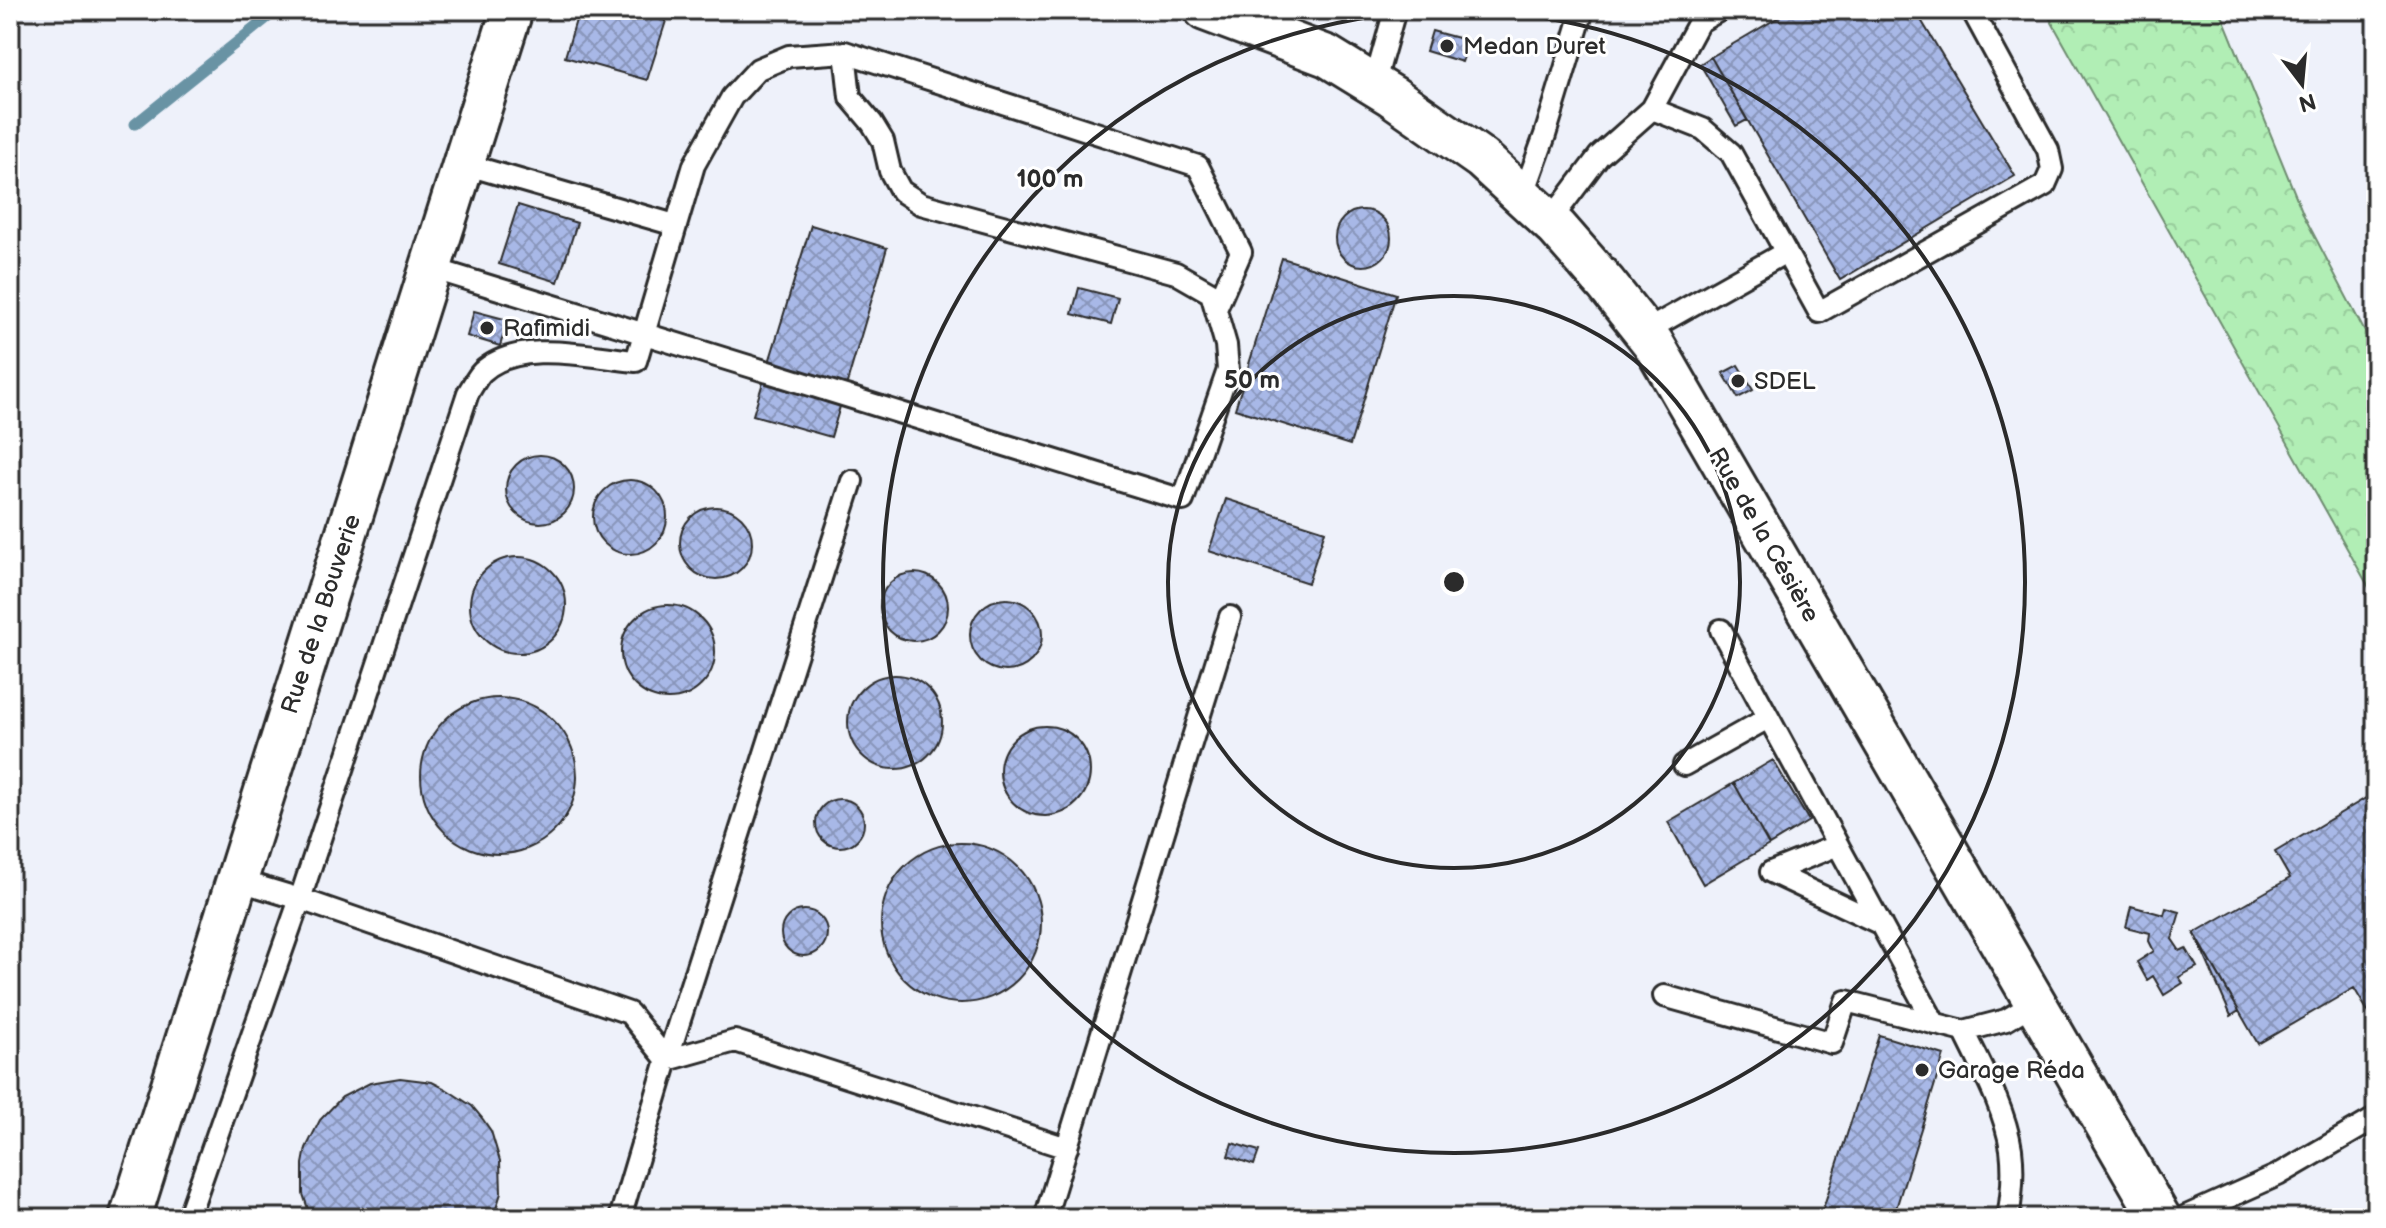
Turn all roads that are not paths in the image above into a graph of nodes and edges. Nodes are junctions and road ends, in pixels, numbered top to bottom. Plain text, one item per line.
1 (512, 10) edge
2 (1205, 10) edge
3 (1395, 10) edge
4 (1583, 10) edge
5 (1720, 10) edge
6 (1972, 10) edge
7 (845, 52) junction
8 (1374, 85) junction
9 (1652, 109) junction
10 (464, 164) junction
11 (1536, 208) junction
12 (675, 225) junction
13 (1786, 252) junction
14 (431, 268) junction
15 (1216, 309) junction
16 (1644, 332) junction
17 (645, 333) junction
18 (852, 481) dead end
19 (1230, 617) dead end
20 (1721, 630) dead end
21 (1768, 718) junction
22 (1684, 765) dead end
23 (1838, 845) junction
24 (237, 880) junction
25 (300, 899) junction
26 (1881, 924) junction
27 (1664, 996) dead end
28 (2036, 1002) junction
29 (1935, 1024) junction
30 (1964, 1031) junction
31 (667, 1060) junction
32 (2376, 1118) edge
33 (1067, 1148) junction
34 (130, 1218) edge
35 (188, 1218) edge
36 (620, 1218) edge
37 (1045, 1218) edge
38 (2008, 1218) edge
39 (2160, 1218) edge
40 (2182, 1218) edge

1 - 10 street, Rue de la Bouverie
2 - 8 street, Rue de la Césière
3 - 8 lane
4 - 11 lane
5 - 9 lane
6 - 13 lane
7 - 12 lane
7 - 15 lane
7 - 15 lane
8 - 11 street, Rue de la Césière
9 - 11 lane
9 - 13 lane
10 - 12 lane
10 - 14 street, Rue de la Bouverie
11 - 16 street, Rue de la Césière
12 - 17 lane
13 - 16 lane
14 - 17 lane
14 - 24 street, Rue de la Bouverie
15 - 17 lane
16 - 28 street, Rue de la Césière
17 - 25 lane
18 - 31 lane
19 - 33 lane
20 - 21 lane
21 - 22 lane
21 - 23 lane
23 - 26 lane
23 - 26 lane
24 - 25 lane
24 - 34 street, Rue de la Bouverie
25 - 31 lane
25 - 35 lane
26 - 29 lane
27 - 29 lane
28 - 30 lane
28 - 39 street, Rue de la Césière
29 - 30 lane
30 - 38 lane
31 - 33 lane
31 - 36 lane
32 - 40 lane
33 - 37 lane

